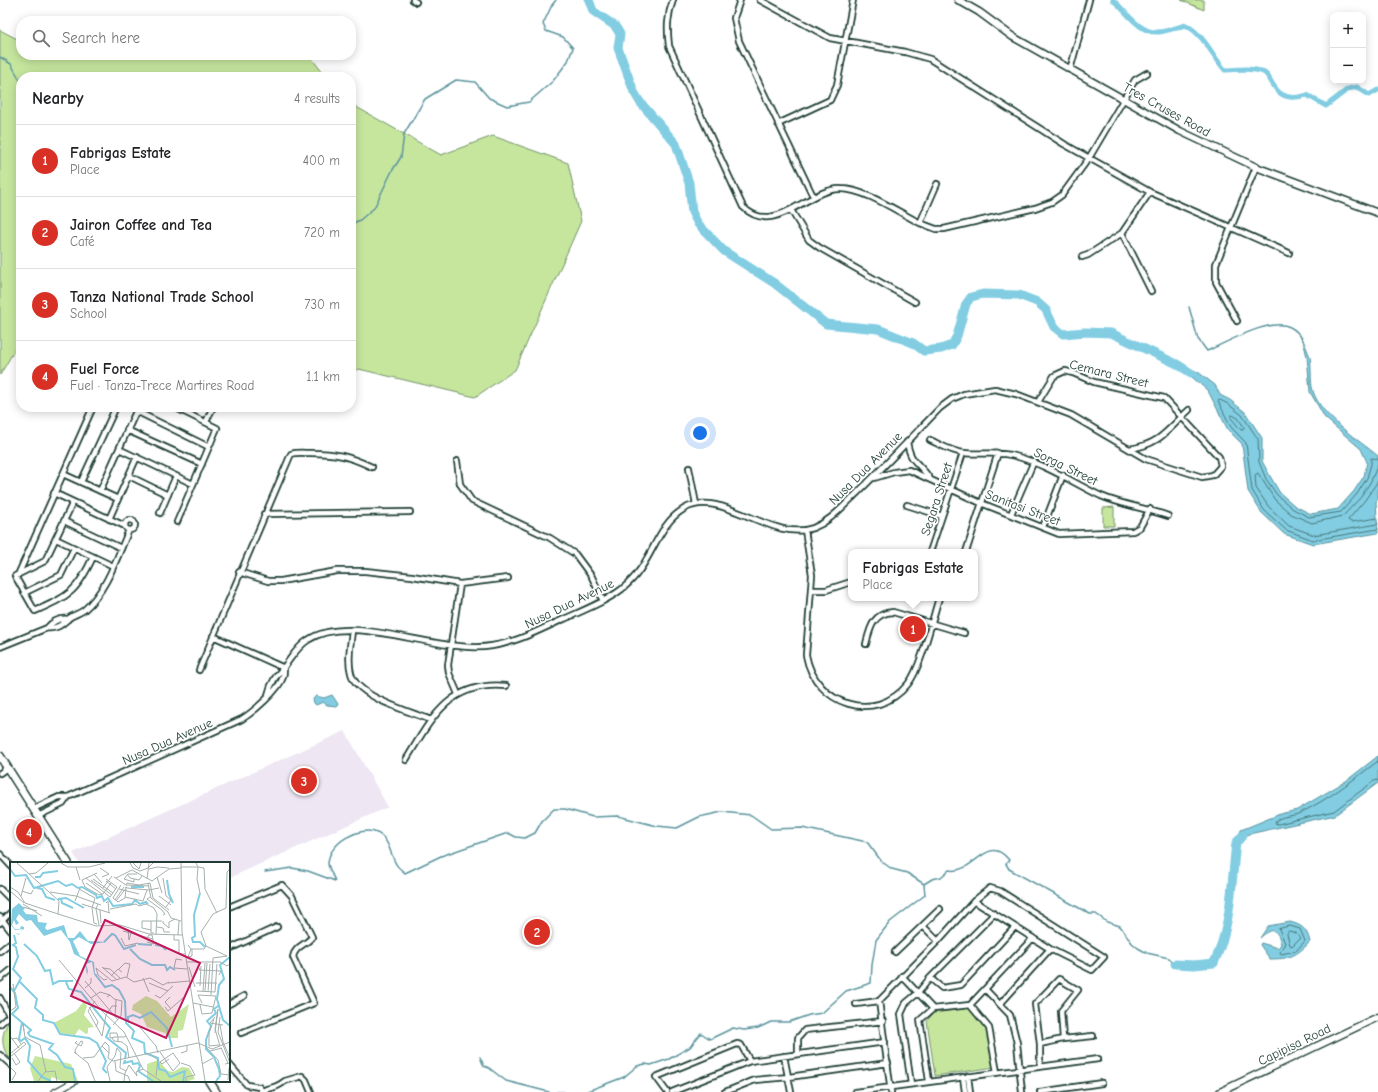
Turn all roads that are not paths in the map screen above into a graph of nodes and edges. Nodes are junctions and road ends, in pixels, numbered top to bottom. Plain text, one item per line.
1 (673, 0) edge
2 (740, 0) edge
3 (760, 0) edge
4 (853, 0) edge
5 (958, 0) edge
6 (1089, 0) edge
7 (845, 41) junction
8 (1070, 70) junction
9 (1147, 73) dead end
10 (1123, 98) junction
11 (778, 124) junction
12 (1089, 158) junction
13 (1256, 167) junction
14 (936, 184) dead end
15 (1150, 192) junction
16 (813, 196) junction
17 (792, 210) junction
18 (1378, 213) edge
19 (920, 223) junction
20 (1230, 228) junction
21 (1122, 233) junction
22 (1289, 253) dead end
23 (1082, 257) dead end
24 (1151, 291) dead end
25 (915, 302) dead end
26 (1237, 321) dead end
27 (1038, 402) junction
28 (1189, 410) dead end
29 (91, 412) edge
30 (114, 412) edge
31 (136, 412) edge
32 (143, 412) edge
33 (185, 412) edge
34 (211, 412) edge
35 (1182, 416) junction
36 (206, 422) junction
37 (127, 430) junction
38 (930, 440) dead end
39 (907, 442) junction
40 (209, 446) junction
41 (119, 449) junction
42 (1129, 450) junction
43 (963, 453) junction
44 (998, 453) junction
45 (137, 457) junction
46 (457, 461) dead end
47 (1034, 461) junction
48 (914, 462) junction
49 (202, 464) junction
50 (372, 467) dead end
51 (689, 468) dead end
52 (909, 470) junction
53 (63, 474) junction
54 (1063, 475) junction
55 (129, 476) junction
56 (176, 476) junction
57 (873, 478) junction
58 (930, 479) junction
59 (81, 482) junction
60 (193, 484) junction
61 (950, 489) junction
62 (100, 491) junction
63 (54, 493) junction
64 (168, 494) junction
65 (118, 499) junction
66 (73, 502) junction
67 (981, 503) junction
68 (696, 504) junction
69 (907, 505) dead end
70 (1150, 509) junction
71 (160, 512) dead end
72 (410, 512) dead end
73 (264, 514) junction
74 (1011, 514) junction
75 (942, 516) junction
76 (1168, 516) dead end
77 (109, 519) junction
78 (64, 521) junction
79 (177, 522) dead end
80 (125, 526) junction
81 (1043, 527) junction
82 (129, 530) junction
83 (805, 530) junction
84 (56, 539) junction
85 (74, 548) junction
86 (121, 548) junction
87 (931, 549) edge
88 (967, 549) edge
89 (93, 557) junction
90 (113, 566) junction
91 (239, 572) junction
92 (18, 575) junction
93 (508, 578) dead end
94 (848, 583) edge
95 (460, 584) junction
96 (811, 590) junction
97 (24, 593) junction
98 (603, 601) junction
99 (938, 601) edge
100 (932, 623) junction
101 (352, 630) junction
102 (964, 633) dead end
103 (212, 636) junction
104 (866, 644) dead end
105 (450, 645) junction
106 (0, 647) edge
107 (284, 668) junction
108 (199, 670) dead end
109 (506, 686) dead end
110 (458, 694) junction
111 (431, 720) junction
112 (0, 756) edge
113 (406, 760) dead end
114 (7, 768) junction
115 (0, 773) edge
116 (68, 798) junction
117 (33, 809) junction
118 (38, 816) junction
119 (0, 854) edge
120 (67, 862) edge
121 (10, 865) edge
122 (0, 889) edge
123 (10, 899) edge
124 (974, 901) junction
125 (230, 908) edge
126 (940, 909) dead end
127 (10, 913) edge
128 (994, 914) junction
129 (1, 920) edge
130 (277, 926) dead end
131 (923, 926) junction
132 (1015, 927) junction
133 (10, 930) edge
134 (1033, 938) junction
135 (938, 941) junction
136 (10, 943) edge
137 (230, 949) edge
138 (1050, 949) junction
139 (0, 951) edge
140 (895, 952) dead end
141 (10, 971) edge
142 (902, 976) junction
143 (930, 978) junction
144 (0, 979) edge
145 (985, 989) junction
146 (918, 993) junction
147 (244, 996) dead end
148 (0, 998) edge
149 (879, 1000) junction
150 (230, 1003) edge
151 (1001, 1003) junction
152 (856, 1004) dead end
153 (970, 1006) junction
154 (933, 1009) junction
155 (10, 1014) edge
156 (1378, 1017) edge
157 (883, 1021) junction
158 (0, 1024) edge
159 (241, 1033) dead end
160 (1093, 1036) dead end
161 (1064, 1039) junction
162 (885, 1042) junction
163 (1040, 1044) junction
164 (798, 1054) junction
165 (0, 1055) edge
166 (784, 1056) junction
167 (1098, 1059) dead end
168 (750, 1061) junction
169 (888, 1063) junction
170 (10, 1064) edge
171 (230, 1065) edge
172 (1040, 1066) junction
173 (1019, 1070) junction
174 (997, 1072) junction
175 (966, 1076) junction
176 (789, 1077) junction
177 (929, 1081) junction
178 (73, 1082) edge
179 (210, 1082) edge
180 (1102, 1083) dead end
181 (911, 1084) junction
182 (891, 1089) edge
183 (55, 1092) edge
184 (216, 1092) edge
185 (262, 1092) edge
186 (311, 1092) edge
187 (667, 1092) edge
188 (672, 1092) edge
189 (725, 1092) edge
190 (791, 1092) edge
191 (855, 1092) edge
192 (965, 1092) edge
193 (970, 1092) edge
194 (1022, 1092) edge
195 (1040, 1092) edge
196 (1220, 1092) edge

1 - 17 street
2 - 11 street
3 - 7 street
4 - 7 street
5 - 8 main road, Tres Cruses Road
6 - 8 street
7 - 11 street
7 - 12 street
8 - 10 main road, Tres Cruses Road
9 - 10 street
10 - 12 street
10 - 13 main road, Tres Cruses Road
11 - 16 street
12 - 15 street
12 - 19 street
13 - 18 main road, Tres Cruses Road
13 - 20 street
14 - 19 street
15 - 20 street
15 - 21 street
16 - 17 street
16 - 19 street
17 - 25 street
20 - 22 street
20 - 26 street
21 - 23 street
21 - 24 street
27 - 35 street, Cemara Street
27 - 39 street, Nusa Dua Avenue
27 - 42 street, Nusa Dua Avenue
28 - 35 street
29 - 53 street
30 - 59 street
31 - 37 street
32 - 40 street
33 - 36 street
34 - 36 street
35 - 42 street
35 - 42 street, Cemara Street
36 - 40 street
37 - 41 street
37 - 49 street
38 - 43 street, Sorga Street
39 - 48 street, Sanitasi Street
39 - 57 street, Nusa Dua Avenue
40 - 49 street
41 - 45 street
41 - 62 street
43 - 44 street, Sorga Street
43 - 61 street, Segara Street
44 - 47 street, Sorga Street
44 - 67 street
45 - 55 street
45 - 56 street
46 - 98 street
47 - 54 street, Sorga Street
47 - 74 street
48 - 52 street
48 - 58 street, Sanitasi Street
49 - 60 street
50 - 73 street
51 - 68 street
52 - 57 street
52 - 58 street, Sanitasi Street
53 - 59 street
53 - 63 street
54 - 70 street, Sorga Street
54 - 81 street
55 - 64 street
55 - 65 street
56 - 60 street
56 - 64 street
57 - 83 street, Nusa Dua Avenue
58 - 61 street, Sanitasi Street
59 - 62 street
60 - 79 street
61 - 67 street, Sanitasi Street
61 - 75 street, Segara Street
62 - 65 street
63 - 66 street
63 - 92 street
64 - 71 street
65 - 77 street
66 - 77 street
66 - 78 street
67 - 74 street, Sanitasi Street
67 - 88 street
68 - 83 street, Nusa Dua Avenue
68 - 98 street, Nusa Dua Avenue
69 - 75 street
70 - 76 street, Sorga Street
70 - 81 street, Sanitasi Street
72 - 73 street
73 - 91 street
74 - 81 street, Sanitasi Street
75 - 87 street, Segara Street
77 - 80 street
78 - 84 street
78 - 86 street
80 - 82 street
80 - 82 street
82 - 86 street
83 - 96 street
84 - 85 street
84 - 92 street
85 - 89 street
85 - 97 street
86 - 90 street
89 - 90 street
89 - 97 street
90 - 106 street
91 - 95 street
91 - 103 street
92 - 97 street
93 - 95 street
94 - 96 street
95 - 105 street
96 - 100 street
98 - 105 street, Nusa Dua Avenue
99 - 100 street
100 - 102 street
100 - 104 street
101 - 105 street, Nusa Dua Avenue
101 - 107 street, Nusa Dua Avenue
101 - 111 street
103 - 107 street
103 - 108 street
105 - 110 street
107 - 116 street, Nusa Dua Avenue
109 - 110 street
110 - 111 street
111 - 113 street
112 - 114 main road
114 - 115 street
114 - 117 main road
116 - 117 street, Nusa Dua Avenue
116 - 118 street, Nusa Dua Avenue
117 - 118 main road
118 - 120 main road
119 - 121 street
122 - 123 street
124 - 128 street
124 - 135 street
124 - 138 street
125 - 159 street
126 - 131 street
127 - 129 street
128 - 132 street
128 - 143 street
129 - 133 street
130 - 137 street
131 - 135 street
131 - 140 street
132 - 134 street
132 - 143 street
134 - 138 street
134 - 145 street
135 - 142 street
136 - 139 street
138 - 151 street
141 - 144 street
142 - 146 street
142 - 149 street
143 - 146 street
145 - 151 street
145 - 153 street
146 - 154 street
146 - 181 street
147 - 150 street
148 - 155 street
149 - 152 street
149 - 157 street
151 - 173 street
153 - 154 street
153 - 174 street
154 - 177 street
155 - 158 street
156 - 196 main road, Capipisa Road
157 - 162 street
157 - 164 street
160 - 161 street
161 - 163 street
161 - 163 street
162 - 164 street
162 - 169 street
163 - 172 street
164 - 166 street
165 - 170 street
166 - 168 street
166 - 176 street
167 - 172 street
168 - 187 street
168 - 188 street
169 - 176 street
169 - 182 street
171 - 185 street
172 - 173 street
173 - 174 street
173 - 194 street
174 - 175 street
175 - 177 street
175 - 192 street
175 - 193 street
176 - 189 street
176 - 190 street
177 - 181 street
178 - 183 street
179 - 184 main road
180 - 195 street
181 - 182 street
182 - 191 street
185 - 186 street

